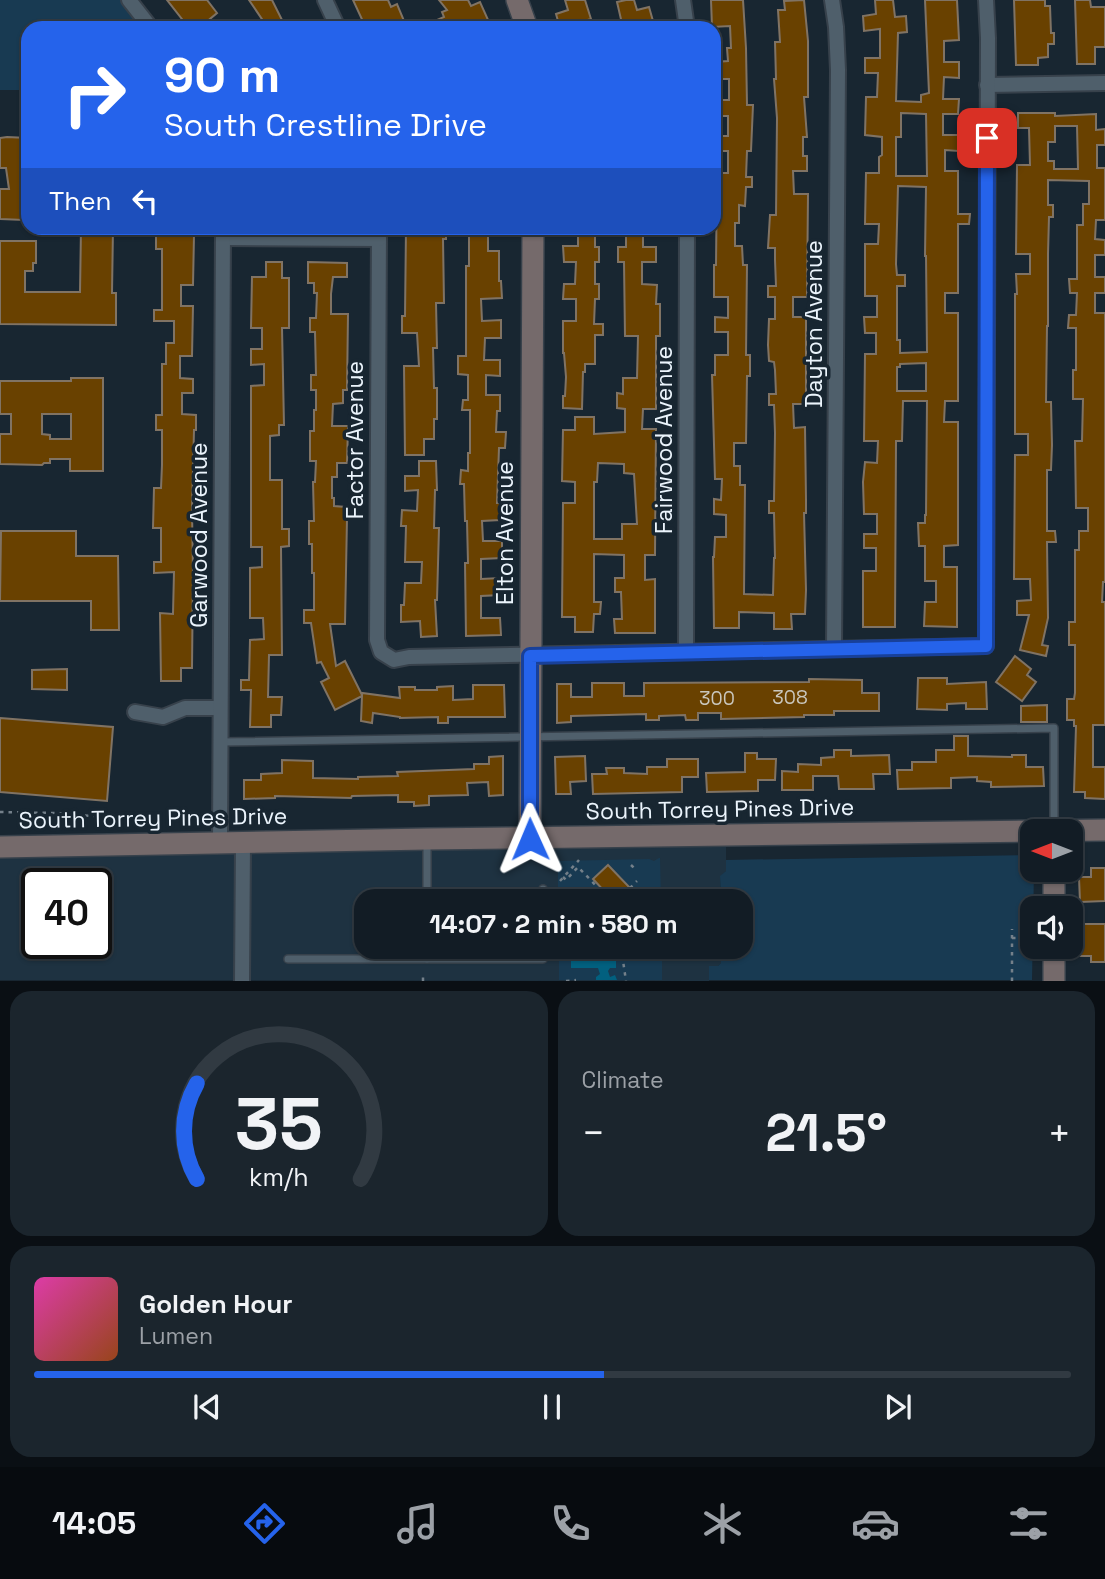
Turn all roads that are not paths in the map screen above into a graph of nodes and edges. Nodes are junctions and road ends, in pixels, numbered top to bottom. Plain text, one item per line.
1 (129, 0) edge
2 (326, 0) edge
3 (517, 0) edge
4 (682, 0) edge
5 (832, 0) edge
6 (986, 0) edge
7 (146, 21) edge
8 (335, 21) edge
9 (524, 21) edge
10 (686, 21) edge
11 (1105, 83) edge
12 (987, 85) junction
13 (223, 235) edge
14 (379, 235) edge
15 (533, 235) edge
16 (687, 235) edge
17 (834, 649) junction
18 (686, 652) junction
19 (530, 656) junction
20 (220, 708) junction
21 (135, 712) dead end
22 (530, 737) junction
23 (220, 742) junction
24 (1054, 819) edge
25 (1083, 830) edge
26 (1105, 830) edge
27 (1020, 832) edge
28 (428, 839) junction
29 (530, 839) junction
30 (220, 843) junction
31 (243, 843) junction
32 (0, 847) edge
33 (427, 889) edge
34 (288, 959) dead end
35 (354, 959) edge
36 (1054, 959) edge
37 (243, 981) edge
38 (1054, 981) edge

1 - 7 street
2 - 8 street
3 - 9 main road
4 - 10 street
5 - 17 street, Dayton Avenue
6 - 12 street
11 - 12 street
12 - 17 street
13 - 20 street, Garwood Avenue
14 - 19 street, Factor Avenue
15 - 19 main road, Elton Avenue
16 - 18 street, Fairwood Avenue
17 - 18 street
18 - 19 street
19 - 22 main road, Elton Avenue
20 - 21 street
20 - 23 street, Garwood Avenue
22 - 23 lane
22 - 24 lane
22 - 29 main road, Elton Avenue
23 - 30 street, Garwood Avenue
25 - 26 main road, South Torrey Pines Drive
27 - 29 main road, South Torrey Pines Drive
28 - 29 main road, South Torrey Pines Drive
28 - 31 main road, South Torrey Pines Drive
28 - 33 lane
30 - 31 main road, South Torrey Pines Drive
30 - 32 main road, South Torrey Pines Drive
31 - 37 street
34 - 35 lane
36 - 38 main road

